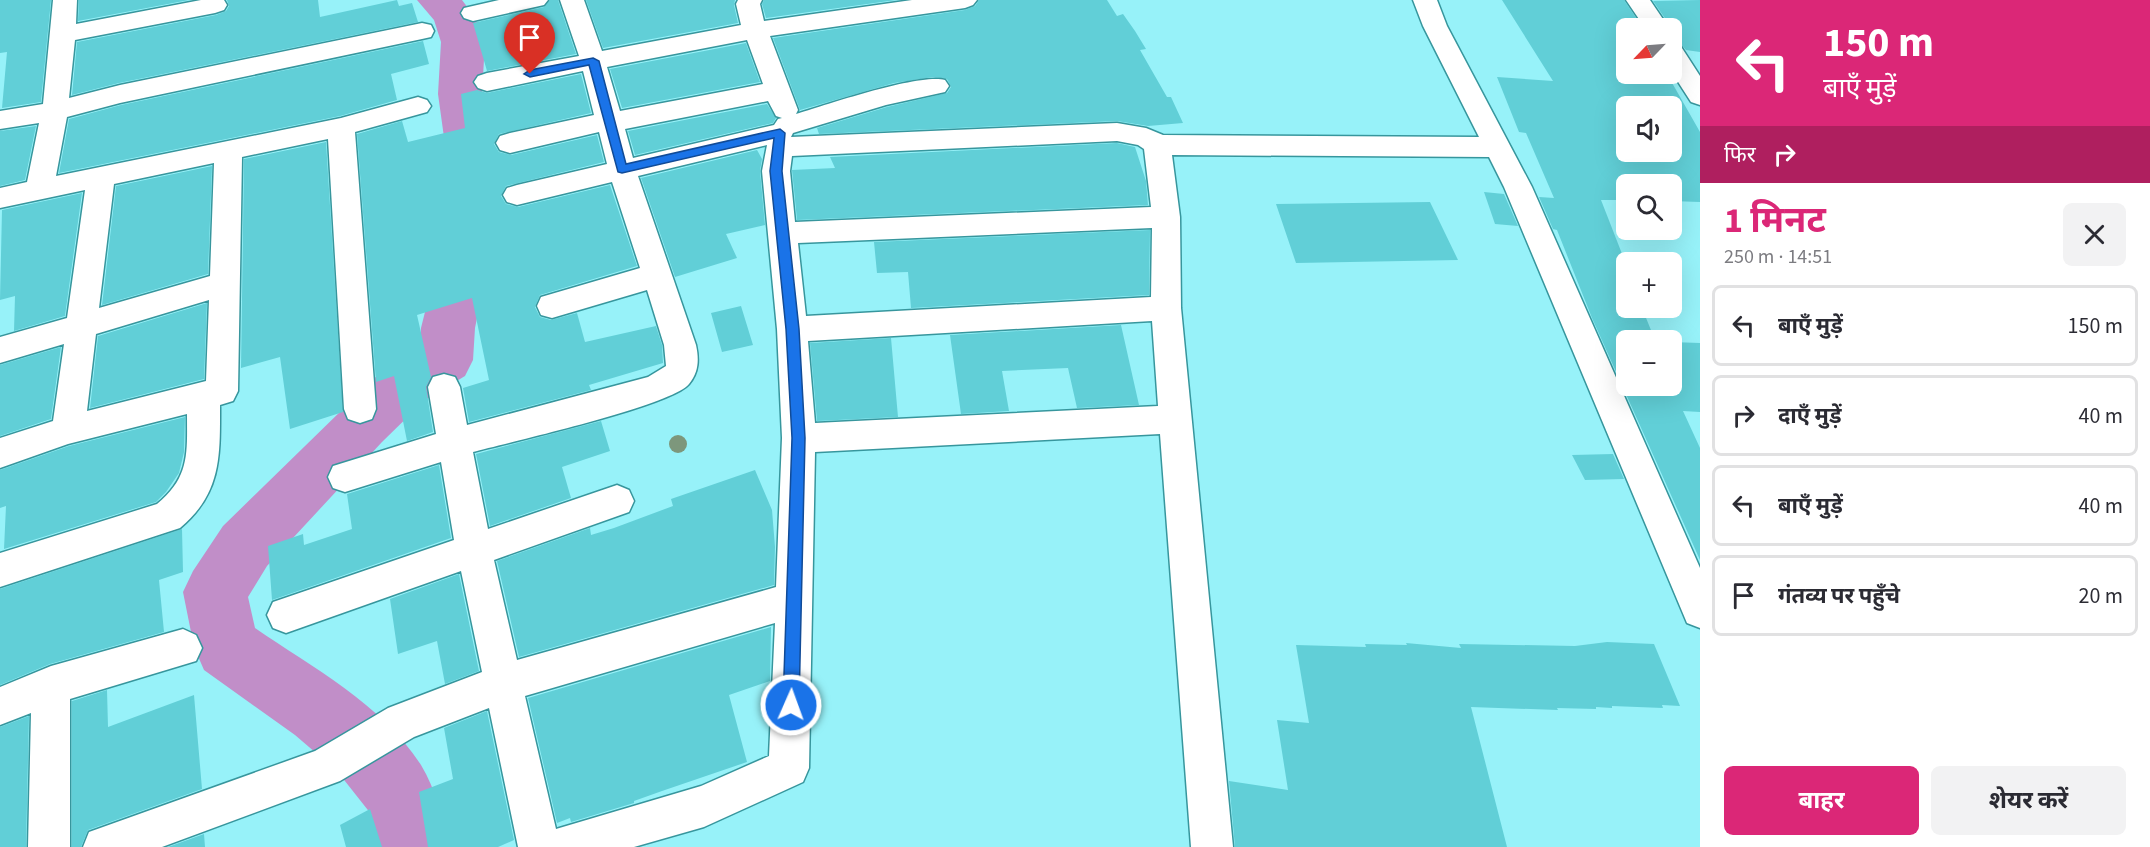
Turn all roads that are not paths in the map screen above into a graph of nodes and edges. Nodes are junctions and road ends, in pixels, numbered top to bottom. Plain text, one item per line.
1 (65, 0) edge
2 (536, 0) edge
3 (572, 0) edge
4 (750, 0) edge
5 (965, 0) edge
6 (1425, 0) edge
7 (1638, 0) edge
8 (215, 5) dead end
9 (473, 13) dead end
10 (1650, 18) edge
11 (755, 30) junction
12 (422, 31) dead end
13 (63, 34) junction
14 (593, 61) junction
15 (1682, 68) edge
16 (487, 82) dead end
17 (936, 86) dead end
18 (778, 90) junction
19 (1700, 96) edge
20 (418, 106) dead end
21 (56, 111) junction
22 (0, 120) edge
23 (608, 121) junction
24 (341, 126) junction
25 (782, 135) junction
26 (510, 144) dead end
27 (1157, 145) junction
28 (1498, 147) junction
29 (228, 150) junction
30 (622, 169) junction
31 (101, 177) junction
32 (39, 190) junction
33 (517, 195) dead end
34 (0, 198) edge
35 (1166, 217) junction
36 (783, 233) junction
37 (657, 275) junction
38 (224, 284) junction
39 (552, 306) dead end
40 (1166, 308) junction
41 (80, 326) junction
42 (792, 329) junction
43 (0, 350) edge
44 (444, 387) dead end
45 (204, 396) junction
46 (360, 410) dead end
47 (1175, 419) junction
48 (68, 430) junction
49 (798, 438) junction
50 (454, 443) junction
51 (0, 453) edge
52 (345, 477) dead end
53 (617, 501) dead end
54 (474, 550) junction
55 (0, 570) edge
56 (794, 600) junction
57 (1700, 610) edge
58 (286, 615) dead end
59 (183, 648) dead end
60 (504, 682) junction
61 (51, 685) junction
62 (0, 706) edge
63 (49, 847) edge
64 (104, 847) edge
65 (539, 847) edge
66 (562, 847) edge
67 (1212, 847) edge

1 - 13 street
2 - 9 street
3 - 14 street
4 - 11 street
5 - 11 street
6 - 28 street
7 - 10 street
8 - 13 street
11 - 14 street
11 - 18 street
12 - 21 street
13 - 21 street
14 - 16 street
14 - 23 street
15 - 19 street
17 - 25 street
18 - 23 street
18 - 25 street
20 - 24 street
21 - 22 street
21 - 32 street
23 - 26 street
23 - 30 street
24 - 29 street
24 - 46 street
25 - 27 street
25 - 30 street
25 - 36 street
27 - 28 street
27 - 35 street
28 - 57 street
29 - 31 street
29 - 38 street
30 - 33 street
30 - 37 street
31 - 32 street
31 - 41 street
32 - 34 street
35 - 36 street
35 - 40 street
36 - 42 street
37 - 39 street
37 - 50 street
38 - 41 street
38 - 45 street
40 - 42 street
40 - 47 street
41 - 43 street
41 - 48 street
42 - 49 street
44 - 50 street
45 - 48 street
45 - 55 street
47 - 49 street
47 - 67 street
48 - 51 street
49 - 56 street
50 - 52 street
50 - 54 street
53 - 54 street
54 - 58 street
54 - 60 street
56 - 60 street
56 - 66 street
59 - 61 street
60 - 64 street
60 - 65 street
61 - 62 street
61 - 63 street

